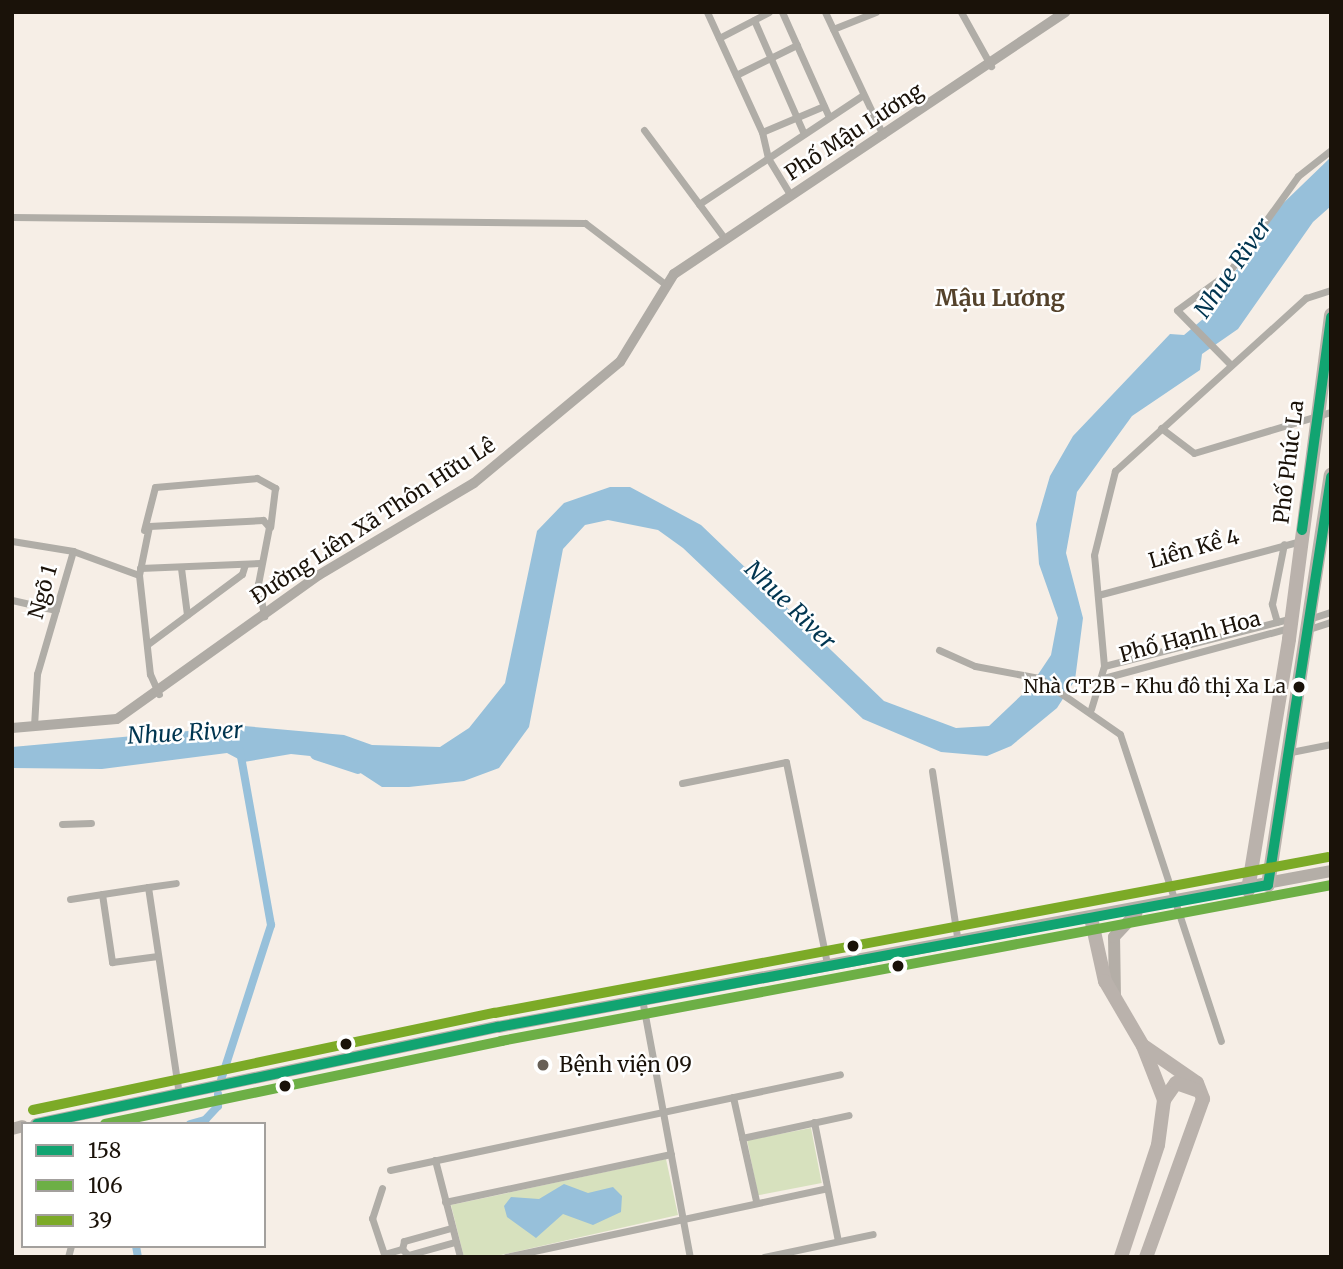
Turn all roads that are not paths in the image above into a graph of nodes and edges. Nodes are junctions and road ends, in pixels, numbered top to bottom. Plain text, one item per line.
1 (707, 12) edge
2 (769, 12) edge
3 (782, 12) edge
4 (825, 12) edge
5 (876, 12) edge
6 (961, 12) edge
7 (1066, 12) edge
8 (754, 20) junction
9 (833, 29) junction
10 (719, 37) junction
11 (797, 46) junction
12 (770, 57) junction
13 (991, 67) junction
14 (736, 75) junction
15 (863, 95) junction
16 (824, 106) junction
17 (828, 115) junction
18 (796, 116) junction
19 (644, 130) dead end
20 (762, 132) junction
21 (804, 134) junction
22 (883, 135) junction
23 (1331, 150) edge
24 (768, 158) junction
25 (791, 196) junction
26 (699, 204) junction
27 (12, 217) edge
28 (725, 239) junction
29 (665, 284) junction
30 (1331, 290) edge
31 (1331, 315) edge
32 (1230, 363) junction
33 (1331, 412) edge
34 (1315, 417) junction
35 (1161, 428) junction
36 (1331, 475) edge
37 (269, 527) junction
38 (143, 531) junction
39 (12, 541) edge
40 (1301, 541) junction
41 (1284, 544) junction
42 (73, 551) junction
43 (260, 563) junction
44 (245, 564) junction
45 (181, 568) junction
46 (140, 571) junction
47 (1098, 595) junction
48 (12, 600) edge
49 (56, 610) junction
50 (1331, 612) edge
51 (187, 615) junction
52 (264, 616) junction
53 (1331, 622) edge
54 (1297, 624) junction
55 (148, 644) junction
56 (939, 650) dead end
57 (1104, 666) junction
58 (1100, 679) junction
59 (159, 694) junction
60 (1091, 709) junction
61 (34, 726) junction
62 (12, 728) edge
63 (1331, 744) edge
64 (1291, 752) junction
65 (932, 771) dead end
66 (682, 782) dead end
67 (91, 823) dead end
68 (62, 824) dead end
69 (1331, 872) edge
70 (176, 883) dead end
71 (1268, 885) junction
72 (148, 887) junction
73 (1248, 890) junction
74 (102, 894) junction
75 (70, 899) dead end
76 (1180, 903) junction
77 (1143, 909) junction
78 (1091, 918) junction
79 (958, 942) junction
80 (158, 956) junction
81 (827, 964) junction
82 (1115, 998) junction
83 (642, 999) junction
84 (1221, 1041) dead end
85 (1143, 1046) junction
86 (840, 1074) dead end
87 (179, 1094) junction
88 (1202, 1095) junction
89 (733, 1097) junction
90 (1164, 1100) junction
91 (663, 1111) junction
92 (849, 1115) dead end
93 (95, 1118) edge
94 (56, 1122) edge
95 (814, 1122) junction
96 (742, 1138) junction
97 (671, 1154) junction
98 (435, 1160) junction
99 (390, 1170) dead end
100 (382, 1188) dead end
101 (827, 1188) junction
102 (756, 1201) junction
103 (445, 1202) junction
104 (683, 1217) junction
105 (451, 1228) junction
106 (873, 1234) dead end
107 (838, 1241) junction
108 (455, 1242) junction
109 (402, 1248) junction
110 (384, 1255) edge
111 (460, 1257) edge
112 (506, 1257) edge
113 (690, 1257) edge
114 (764, 1257) edge
115 (1121, 1257) edge
116 (1146, 1257) edge

1 - 10 street
2 - 8 street
3 - 11 street
4 - 9 street
5 - 9 street
6 - 13 street
7 - 13 street, Phố Mậu Lương
8 - 10 street
8 - 12 street
9 - 15 street
10 - 14 street
11 - 12 street
11 - 16 street
12 - 14 street
12 - 18 street
13 - 22 street, Phố Mậu Lương
14 - 20 street
15 - 17 street
15 - 22 street
16 - 17 street
16 - 18 street
17 - 21 street
18 - 20 street
18 - 21 street
19 - 26 street
20 - 24 street
21 - 24 street
22 - 25 street, Phố Mậu Lương
23 - 32 street
24 - 25 street
24 - 26 street
25 - 28 street, Phố Mậu Lương
26 - 28 street
27 - 29 street
28 - 29 street, Phố Mậu Lương
29 - 52 street, Đường Liên Xã Thôn Hữu Lê
30 - 32 street
31 - 34 highway, Phố Phúc La
32 - 35 street
33 - 34 street
34 - 35 street
34 - 40 highway, Phố Phúc La
35 - 47 street
36 - 54 highway, Phố Phúc La
37 - 38 street
37 - 38 street
37 - 43 street
38 - 46 street
39 - 42 street
40 - 41 street, Liền Kề 4
40 - 54 highway, Phố Phúc La
41 - 47 street, Liền Kề 4
41 - 54 street
42 - 46 street
42 - 49 street, Ngõ 1
43 - 44 street
43 - 52 street
44 - 45 street
44 - 51 street
45 - 46 street
45 - 51 street
46 - 55 street
47 - 57 street
48 - 49 street
49 - 61 street, Ngõ 1
50 - 54 street, Phố Hạnh Hoa
51 - 55 street
52 - 59 street, Đường Liên Xã Thôn Hữu Lê
53 - 54 street, Phố Hạnh Hoa
54 - 57 street, Phố Hạnh Hoa
54 - 58 street, Phố Hạnh Hoa
54 - 64 highway, Phố Phúc La
54 - 73 highway, Phố Phúc La
55 - 59 street
56 - 60 street
57 - 58 street
58 - 60 street
59 - 61 street, Đường Liên Xã Thôn Hữu Lê
60 - 76 street
61 - 62 street, Đường Liên Xã Thôn Hữu Lê
63 - 64 street
64 - 71 highway, Phố Phúc La
65 - 79 street
66 - 81 street
67 - 68 street
69 - 71 main road
70 - 72 street
71 - 73 main road
72 - 74 street
72 - 80 street
73 - 76 main road
74 - 75 street
74 - 80 street
76 - 77 main road
76 - 84 street
77 - 78 main road
77 - 82 main road
78 - 79 main road
78 - 82 highway
79 - 81 main road
80 - 87 street
81 - 83 main road
82 - 85 highway
83 - 87 main road
83 - 91 street
85 - 88 highway
85 - 90 highway
86 - 89 street
87 - 93 main road
88 - 90 highway
88 - 116 highway
89 - 91 street
89 - 96 street
90 - 115 highway
91 - 97 street
91 - 98 street
92 - 95 street
93 - 94 main road
95 - 96 street
95 - 101 street
96 - 102 street
97 - 103 street
97 - 104 street
98 - 99 street
98 - 103 street
100 - 110 street
101 - 102 street
101 - 107 street
102 - 104 street
103 - 105 street
104 - 112 street
104 - 113 street
105 - 108 street
105 - 109 street
106 - 107 street
107 - 114 street
108 - 109 street
108 - 111 street
109 - 110 street

